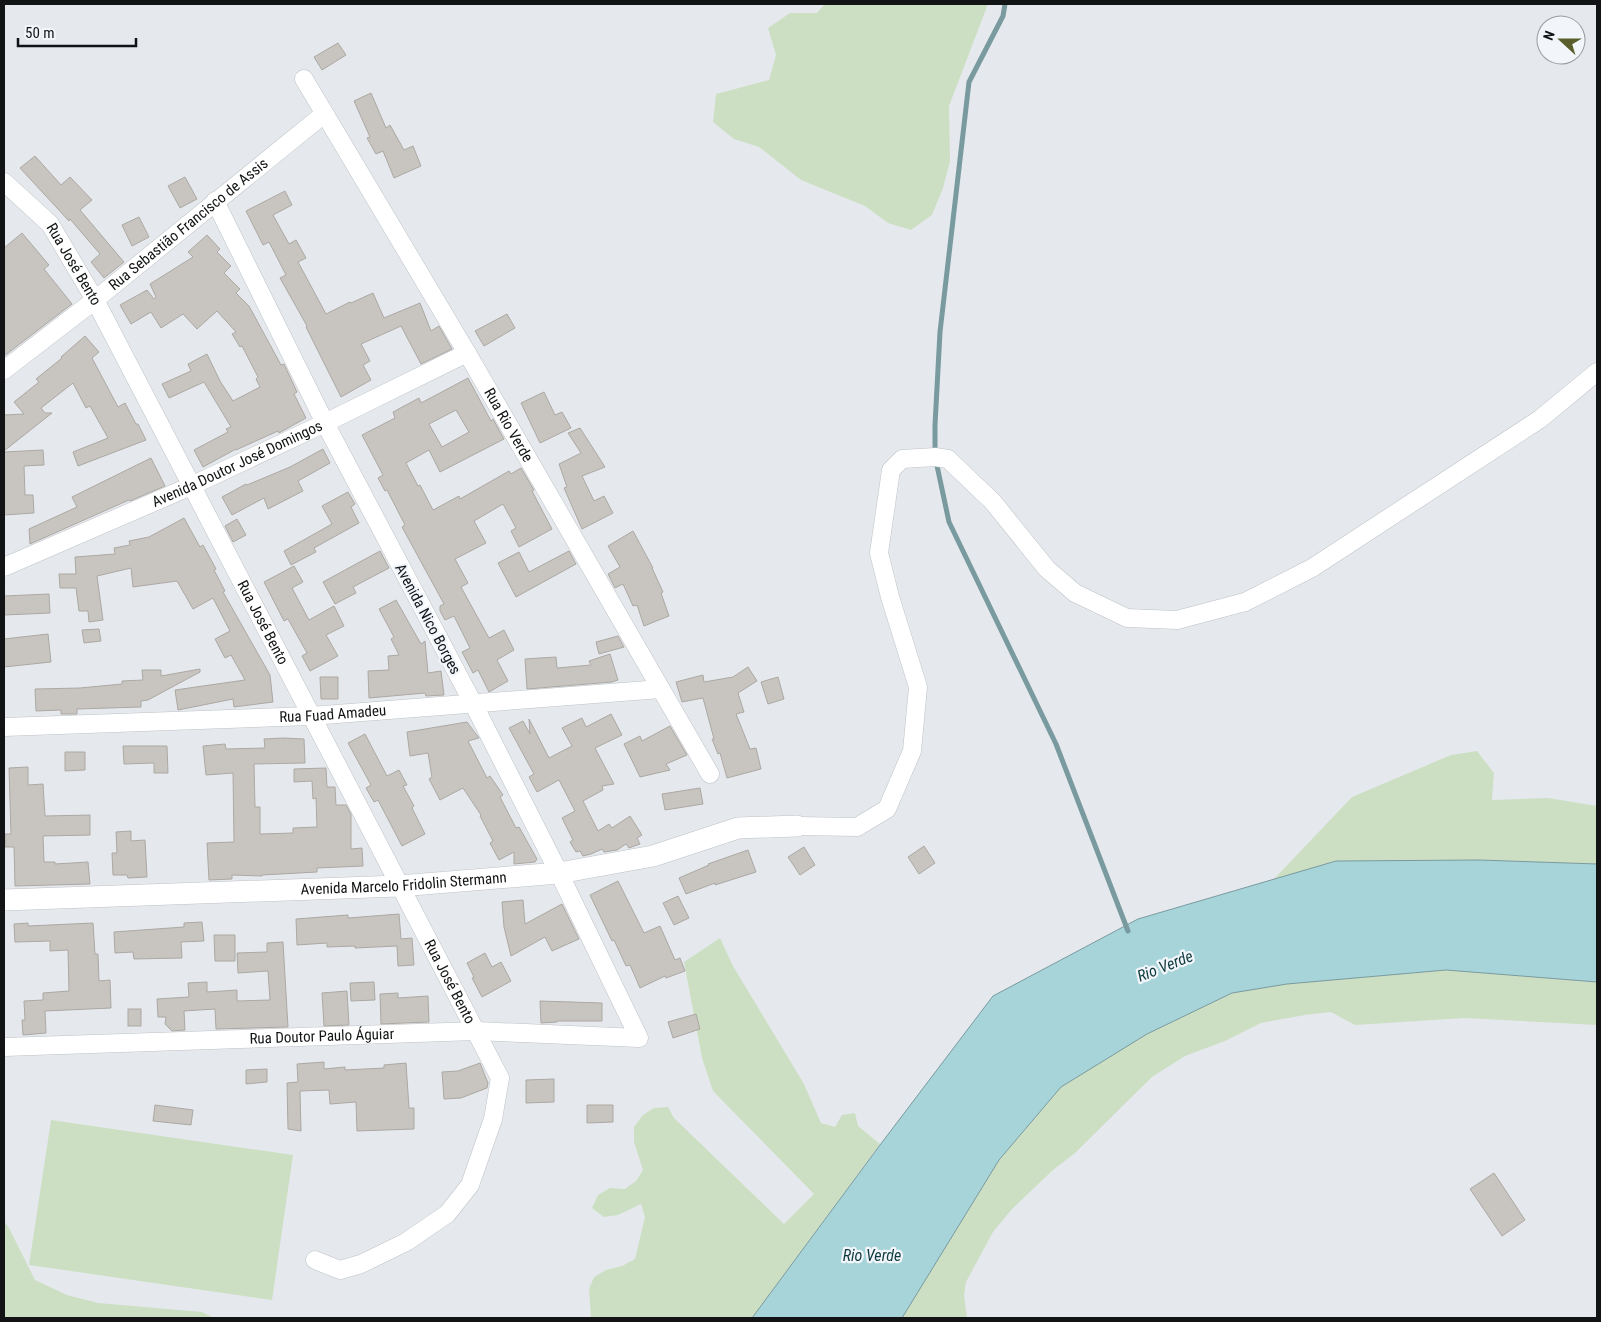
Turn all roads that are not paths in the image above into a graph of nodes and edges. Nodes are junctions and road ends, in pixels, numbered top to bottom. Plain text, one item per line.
1 (304, 79) dead end
2 (324, 114) junction
3 (4, 182) edge
4 (215, 201) junction
5 (95, 300) junction
6 (467, 353) junction
7 (4, 370) edge
8 (1597, 372) edge
9 (325, 423) junction
10 (191, 486) junction
11 (4, 567) edge
12 (661, 689) junction
13 (474, 704) junction
14 (311, 716) junction
15 (4, 727) edge
16 (710, 774) dead end
17 (798, 826) joint
18 (559, 873) junction
19 (400, 886) junction
20 (4, 900) edge
21 (476, 1031) junction
22 (639, 1038) joint
23 (4, 1048) edge
24 (315, 1260) dead end

1 - 2 street, Rua Rio Verde
2 - 4 street, Rua Sebastião Francisco de Assis
2 - 6 street, Rua Rio Verde
3 - 5 street, Rua José Bento
4 - 5 street, Rua Sebastião Francisco de Assis
4 - 9 street, Avenida Nico Borges
5 - 7 street, Rua Sebastião Francisco de Assis
5 - 10 street, Rua José Bento
6 - 9 street, Avenida Doutor José Domingos
6 - 12 street, Rua Rio Verde
8 - 17 street
9 - 10 street, Avenida Doutor José Domingos
9 - 13 street, Avenida Nico Borges
10 - 11 street, Avenida Doutor José Domingos
10 - 14 street, Rua José Bento
12 - 13 street, Rua Fuad Amadeu
12 - 16 street, Rua Rio Verde
13 - 14 street, Rua Fuad Amadeu
13 - 18 street, Avenida Nico Borges
14 - 15 street, Rua Fuad Amadeu
14 - 19 street, Rua José Bento
17 - 18 street, Avenida Marcelo Fridolin Stermann
18 - 19 street, Avenida Marcelo Fridolin Stermann
18 - 22 street, Avenida Nico Borges
19 - 20 street, Avenida Marcelo Fridolin Stermann
19 - 21 street, Rua José Bento
21 - 22 street, Rua Doutor Paulo Águiar
21 - 23 street, Rua Doutor Paulo Águiar
21 - 24 street, Rua José Bento

